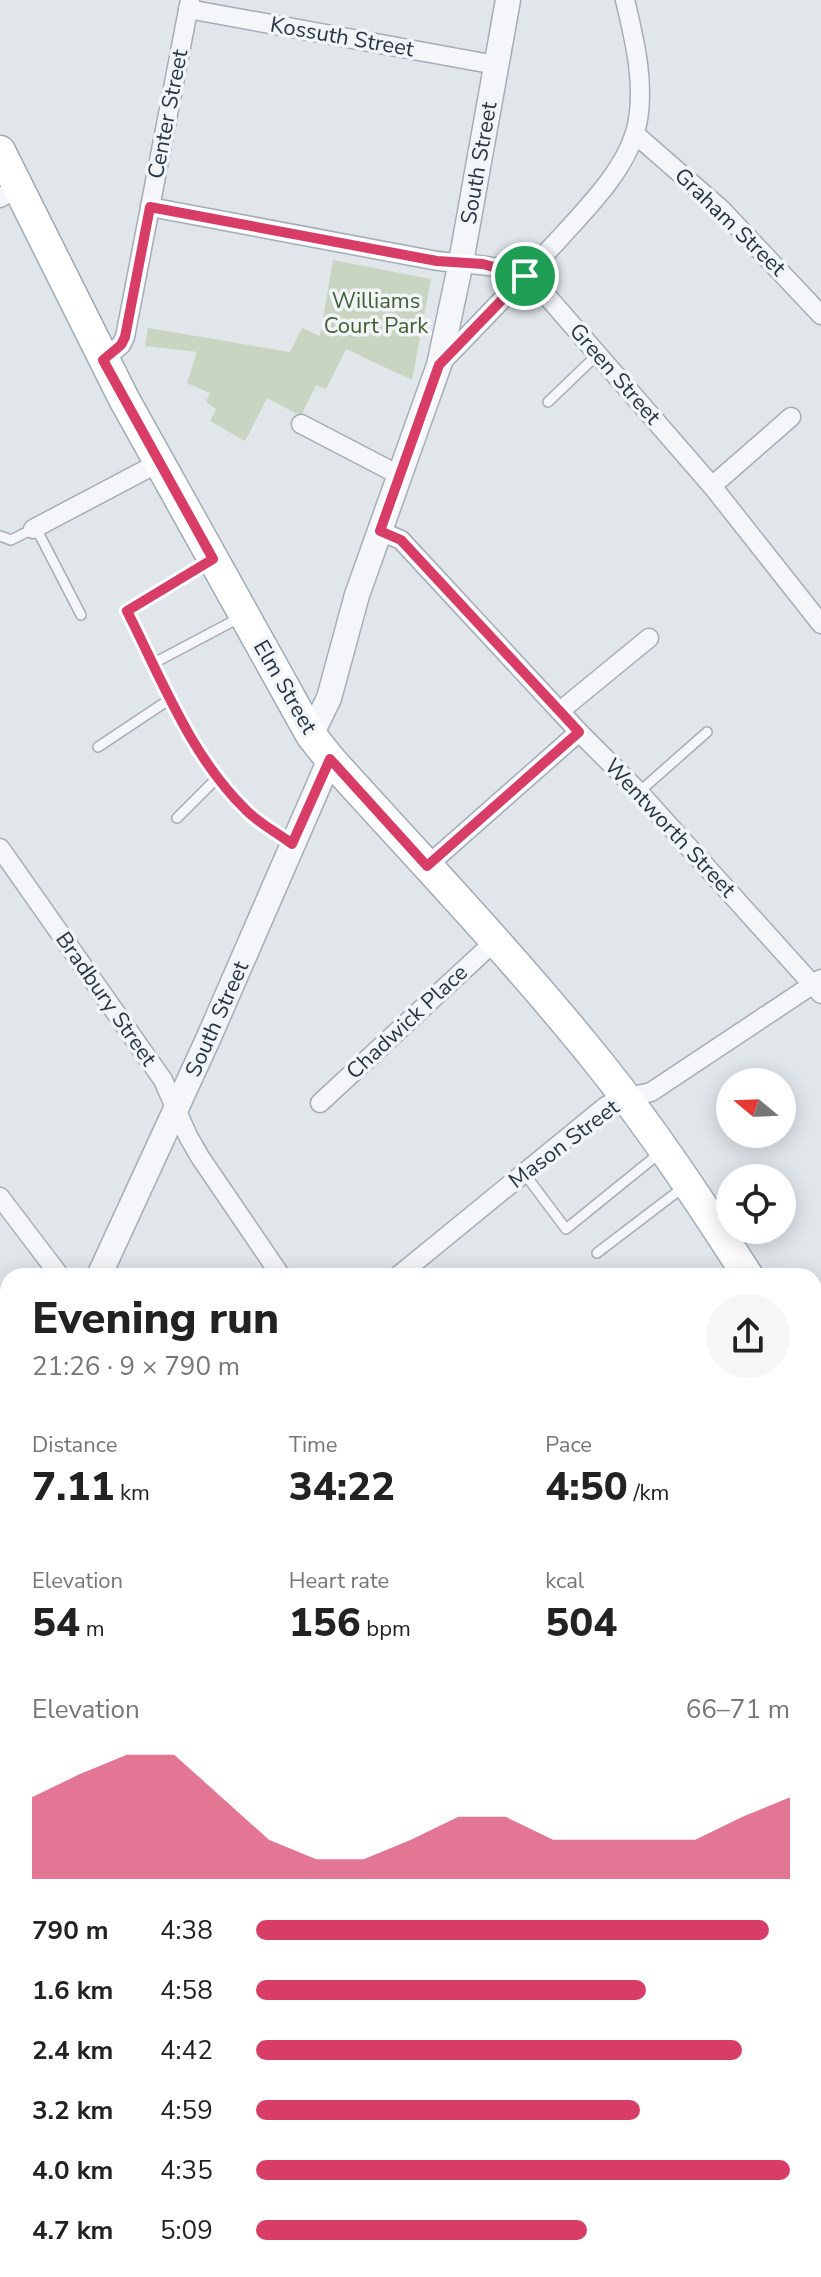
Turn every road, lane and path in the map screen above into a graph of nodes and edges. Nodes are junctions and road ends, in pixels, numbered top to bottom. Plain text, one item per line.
1 (508, 0) edge
2 (625, 0) edge
3 (189, 4) edge
4 (496, 65) junction
5 (635, 134) junction
6 (0, 151) edge
7 (9, 192) edge
8 (150, 207) junction
9 (461, 262) junction
10 (525, 276) junction
11 (819, 307) edge
12 (598, 354) junction
13 (103, 360) junction
14 (439, 365) junction
15 (548, 402) dead end
16 (791, 417) dead end
17 (301, 424) dead end
18 (160, 462) junction
19 (399, 475) junction
20 (712, 486) junction
21 (35, 528) junction
22 (380, 531) junction
23 (0, 536) edge
24 (213, 559) junction
25 (81, 615) dead end
26 (245, 615) junction
27 (821, 624) edge
28 (649, 638) dead end
29 (154, 663) junction
30 (170, 699) junction
31 (560, 711) junction
32 (579, 732) junction
33 (707, 732) dead end
34 (311, 735) junction
35 (98, 747) dead end
36 (330, 759) junction
37 (217, 778) junction
38 (639, 792) junction
39 (177, 818) dead end
40 (292, 844) junction
41 (0, 848) edge
42 (427, 866) junction
43 (494, 942) junction
44 (818, 986) edge
45 (626, 1097) junction
46 (320, 1103) dead end
47 (177, 1107) junction
48 (664, 1150) junction
49 (524, 1173) junction
50 (688, 1184) junction
51 (0, 1197) edge
52 (597, 1253) dead end
53 (54, 1268) edge
54 (103, 1268) edge
55 (276, 1268) edge
56 (408, 1268) edge
57 (743, 1268) edge

1 - 4 street, South Street
2 - 5 street
3 - 4 street, Kossuth Street
3 - 8 street, Center Street
4 - 9 street, South Street
5 - 10 street
5 - 11 street, Graham Street
6 - 7 main road, Elm Street
7 - 13 main road, Elm Street
8 - 9 street, Green Street
8 - 13 street, Center Street
9 - 10 street, Green Street
9 - 14 street, South Street
10 - 12 street, Green Street
10 - 14 street
12 - 15 lane
12 - 20 street, Green Street
13 - 18 main road, Elm Street
14 - 19 street, South Street
16 - 20 street
17 - 19 street
18 - 21 street
18 - 24 main road, Elm Street
19 - 22 street, South Street
20 - 27 street, Green Street
21 - 23 lane
21 - 25 lane
22 - 31 street, Wentworth Street
22 - 34 street, South Street
24 - 26 main road, Elm Street
24 - 29 lane
26 - 29 lane
26 - 34 main road, Elm Street
28 - 31 street
29 - 30 lane
30 - 35 lane
30 - 37 lane
31 - 32 street, Wentworth Street
32 - 38 street, Wentworth Street
32 - 42 street
33 - 38 lane
34 - 36 main road, Elm Street
36 - 40 street, South Street
36 - 42 main road, Elm Street
37 - 39 lane
37 - 40 lane
38 - 44 street, Wentworth Street
40 - 47 street, South Street
41 - 47 street, Bradbury Street
42 - 43 main road, Elm Street
43 - 45 main road, Elm Street
43 - 46 street, Chadwick Place
44 - 45 street, Mason Street
45 - 48 main road, Elm Street
45 - 49 street, Mason Street
47 - 54 street, South Street
47 - 55 street, Bradbury Street
48 - 49 lane
48 - 50 main road, Elm Street
49 - 56 street, Mason Street
50 - 52 lane
50 - 57 main road, Elm Street
51 - 53 street

